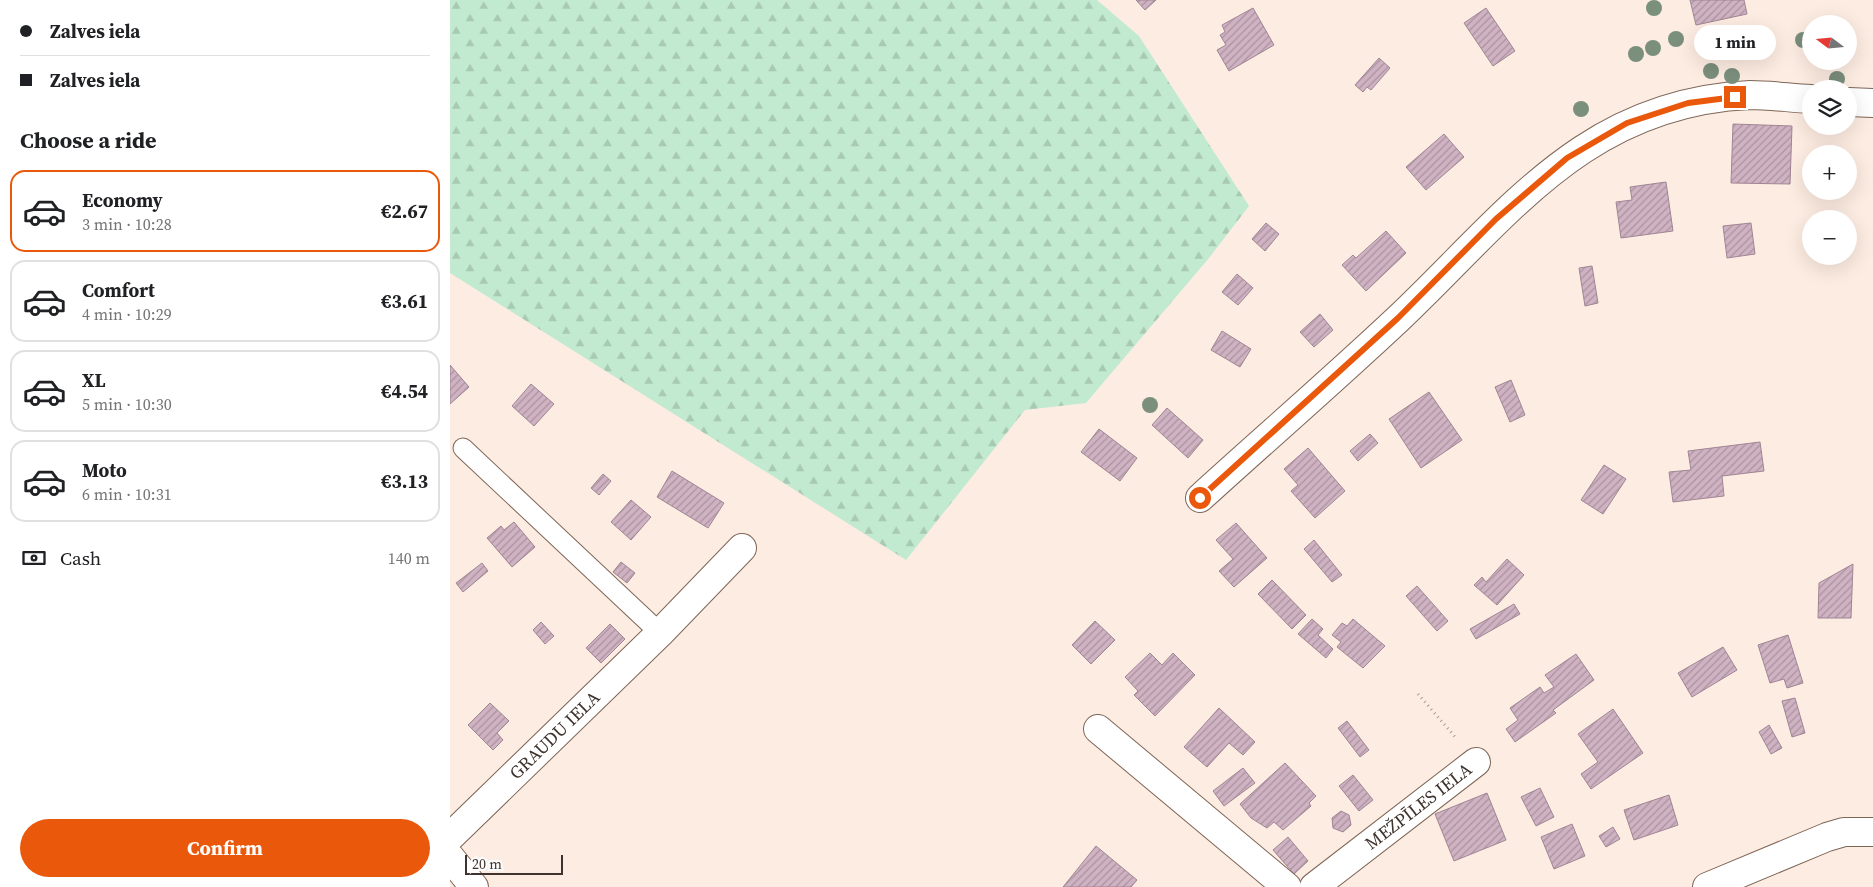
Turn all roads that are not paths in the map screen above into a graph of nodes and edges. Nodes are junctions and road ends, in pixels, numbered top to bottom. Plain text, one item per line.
1 (1802, 98) edge
2 (1857, 102) edge
3 (1873, 103) edge
4 (463, 448) dead end
5 (1200, 498) dead end
6 (742, 548) dead end
7 (660, 634) junction
8 (1098, 728) dead end
9 (1476, 762) road end
10 (1873, 832) edge
11 (450, 837) edge
12 (450, 857) edge
13 (474, 887) edge
14 (1287, 887) edge
15 (1314, 887) edge
16 (1707, 887) edge

1 - 5 street
2 - 3 street
4 - 7 lane
6 - 7 street, GRAUDU IELA
7 - 11 street, GRAUDU IELA
8 - 14 street
9 - 15 street, MEŽPĪLES IELA
10 - 16 street
12 - 13 street

